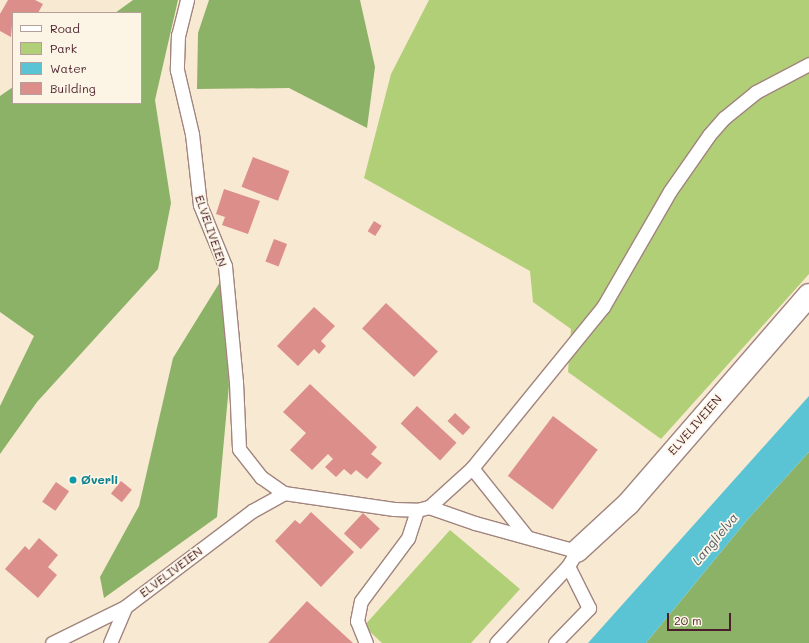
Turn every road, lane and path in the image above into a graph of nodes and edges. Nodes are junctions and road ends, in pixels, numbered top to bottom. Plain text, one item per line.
1 (187, 0) edge
2 (809, 64) edge
3 (809, 295) edge
4 (472, 468) junction
5 (284, 493) junction
6 (423, 508) junction
7 (527, 538) junction
8 (573, 558) junction
9 (125, 607) junction
10 (52, 643) edge
11 (110, 643) edge
12 (366, 643) edge
13 (496, 643) edge
14 (555, 643) edge

1 - 5 lane, ELVELIVEIEN
2 - 4 lane
3 - 8 street, ELVELIVEIEN
4 - 6 lane
4 - 7 lane
5 - 6 lane, ELVELIVEIEN
5 - 9 lane, ELVELIVEIEN
6 - 7 lane, ELVELIVEIEN
6 - 12 lane
7 - 8 lane, ELVELIVEIEN
8 - 13 lane
8 - 14 lane
9 - 10 lane, ELVELIVEIEN
9 - 11 lane

